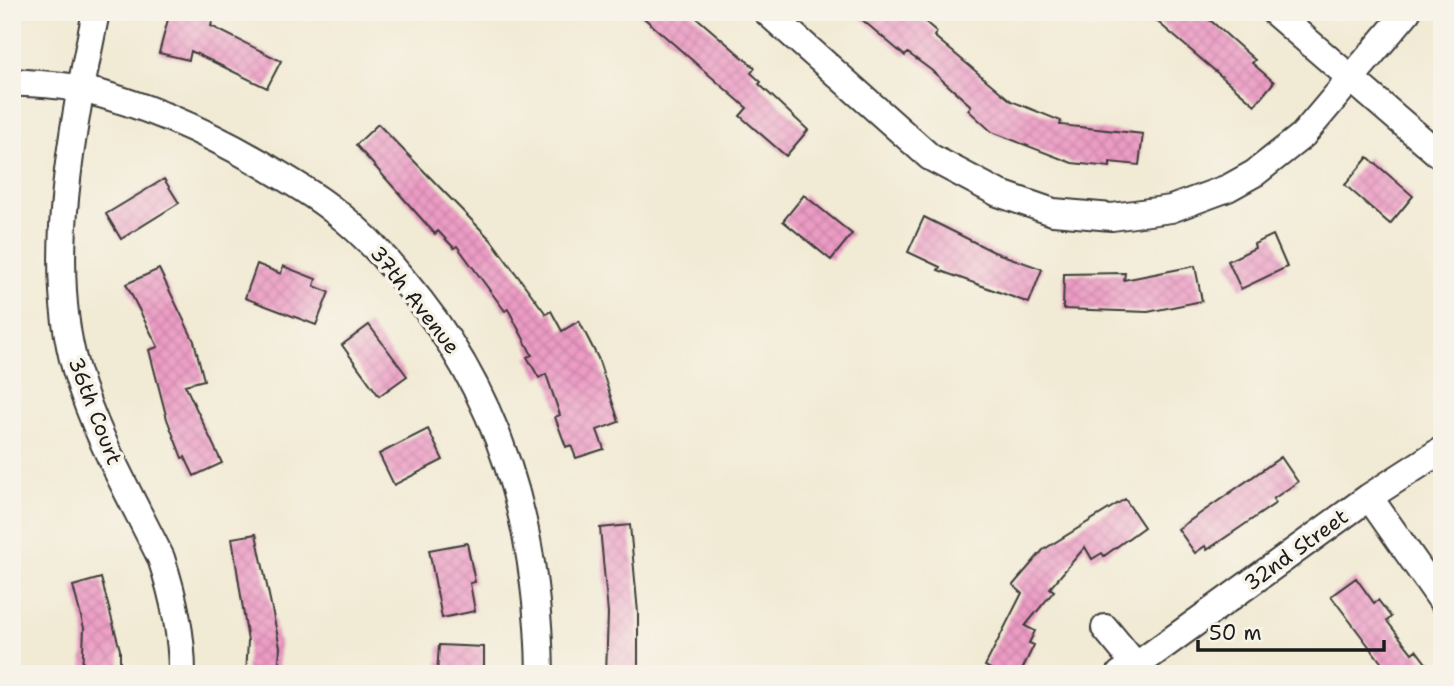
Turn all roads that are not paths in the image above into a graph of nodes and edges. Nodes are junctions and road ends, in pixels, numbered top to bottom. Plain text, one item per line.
1 (96, 12) edge
2 (767, 12) edge
3 (1273, 12) edge
4 (1407, 12) edge
5 (1349, 78) junction
6 (12, 82) edge
7 (80, 89) junction
8 (1442, 157) edge
9 (1442, 450) edge
10 (1369, 497) junction
11 (1442, 601) edge
12 (1105, 628) dead end
13 (1133, 671) edge
14 (182, 674) edge
15 (540, 674) edge

1 - 7 street, 36th Court
2 - 5 street
3 - 5 street
4 - 5 street
5 - 8 street
6 - 7 street, 37th Avenue
7 - 14 street, 36th Court
7 - 15 street, 37th Avenue
9 - 10 street, 32nd Street
10 - 11 street
10 - 13 street, 32nd Street
12 - 13 street

